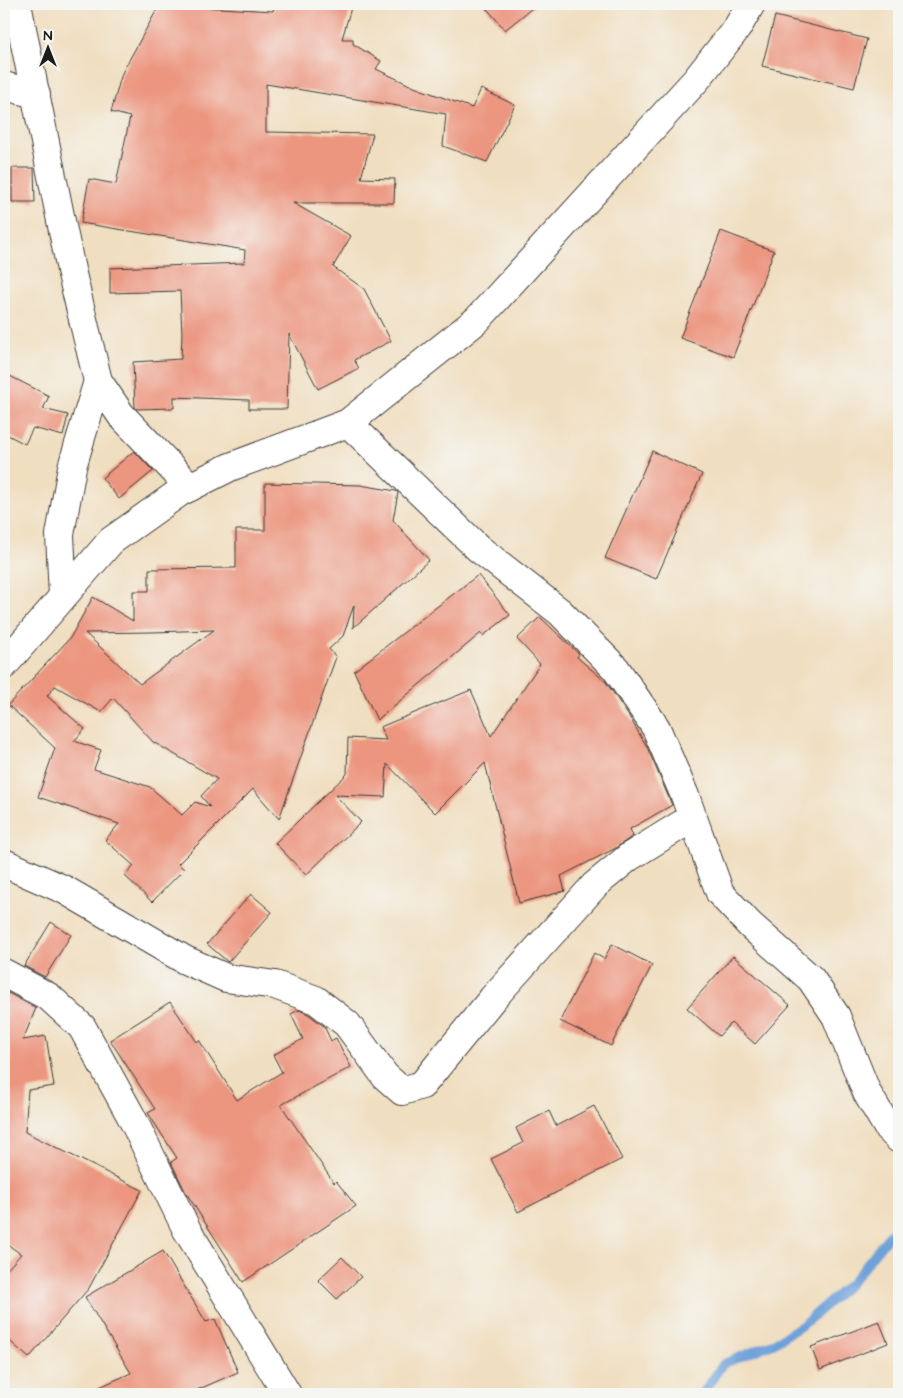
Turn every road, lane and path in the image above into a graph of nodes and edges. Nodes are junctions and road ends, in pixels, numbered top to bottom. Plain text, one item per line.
1 (17, 4) edge
2 (751, 4) edge
3 (4, 86) edge
4 (36, 94) junction
5 (98, 381) junction
6 (348, 422) junction
7 (190, 487) junction
8 (64, 596) junction
9 (4, 665) edge
10 (692, 818) junction
11 (4, 863) edge
12 (4, 974) edge
13 (899, 1140) edge
14 (288, 1394) edge

1 - 4 street
2 - 6 street
3 - 4 street
4 - 5 street
5 - 7 street
5 - 8 street
6 - 7 street
6 - 10 street
7 - 8 street
8 - 9 street
10 - 11 street
10 - 13 street
12 - 14 street

